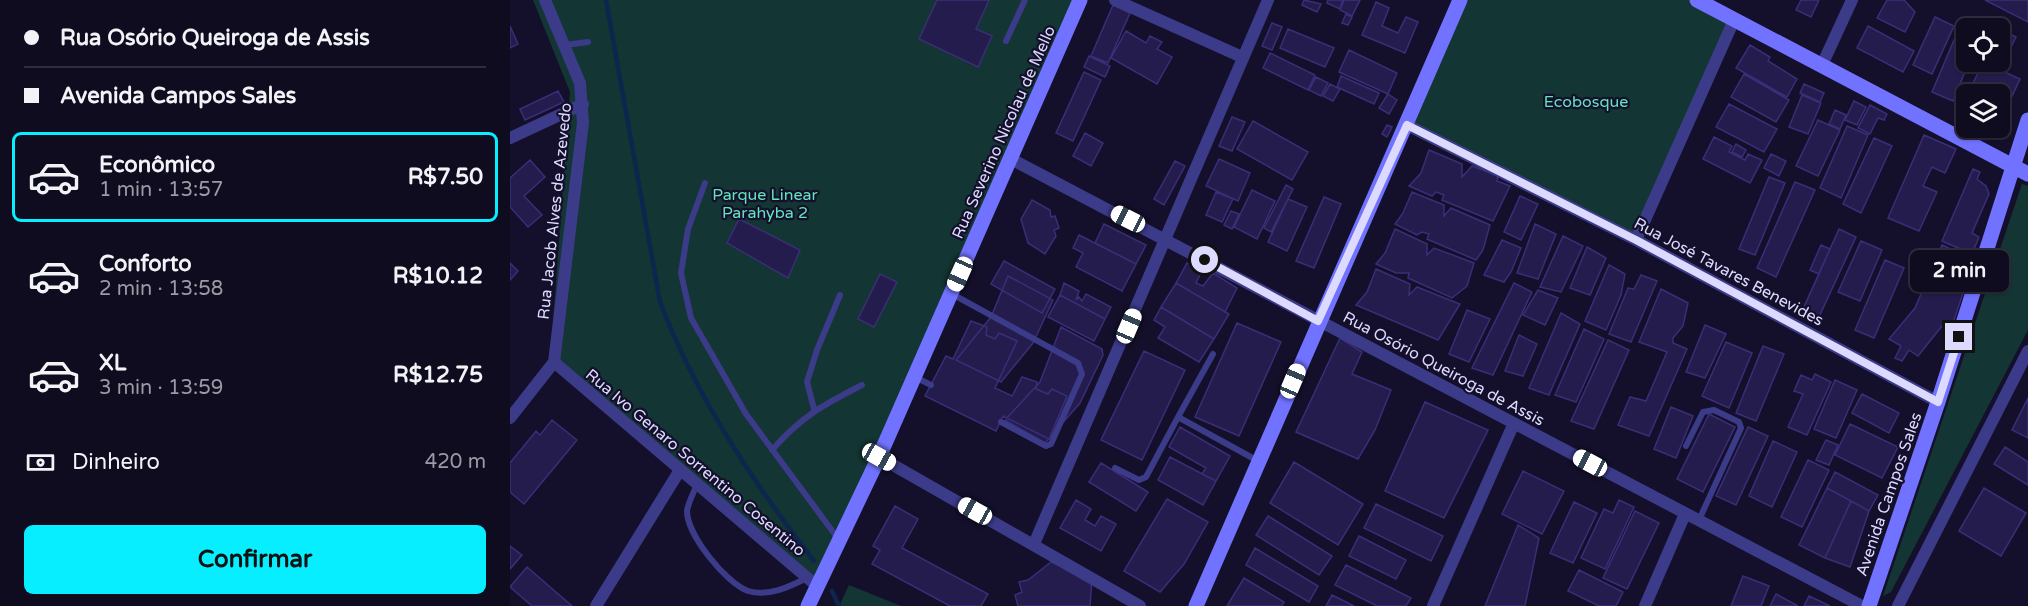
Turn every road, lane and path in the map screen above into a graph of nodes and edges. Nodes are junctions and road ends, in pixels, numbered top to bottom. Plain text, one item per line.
1 (545, 0) edge
2 (1025, 0) edge
3 (1080, 0) edge
4 (1115, 0) edge
5 (1268, 0) edge
6 (1460, 0) edge
7 (1697, 0) edge
8 (1852, 0) edge
9 (1734, 20) junction
10 (1006, 41) dead end
11 (588, 42) dead end
12 (564, 45) junction
13 (1242, 57) junction
14 (1822, 65) junction
15 (583, 104) junction
16 (2028, 120) edge
17 (1407, 125) junction
18 (510, 138) edge
19 (1011, 159) junction
20 (2014, 166) junction
21 (2028, 174) edge
22 (705, 183) dead end
23 (1167, 239) junction
24 (1636, 240) junction
25 (951, 293) junction
26 (840, 295) dead end
27 (1318, 321) junction
28 (2028, 351) edge
29 (1213, 354) dead end
30 (554, 362) junction
31 (914, 376) junction
32 (862, 385) dead end
33 (930, 385) dead end
34 (1938, 402) junction
35 (814, 409) junction
36 (1178, 417) junction
37 (510, 418) edge
38 (1001, 422) dead end
39 (1514, 423) junction
40 (1686, 446) dead end
41 (772, 450) junction
42 (879, 457) junction
43 (1258, 461) junction
44 (1115, 468) dead end
45 (680, 470) junction
46 (697, 484) junction
47 (1685, 514) junction
48 (1699, 521) junction
49 (839, 541) junction
50 (1034, 544) junction
51 (812, 582) junction
52 (596, 606) edge
53 (808, 606) edge
54 (1140, 606) edge
55 (1196, 606) edge
56 (1432, 606) edge
57 (1645, 606) edge
58 (1862, 606) edge
59 (1869, 606) edge
60 (1898, 606) edge

1 - 12 street, Rua Jacob Alves de Azevedo
2 - 10 lane
3 - 19 street, Rua Severino Nicolau de Mello
4 - 13 street
5 - 13 street
6 - 17 street
7 - 9 street
8 - 14 street
9 - 14 street
9 - 24 street
11 - 12 lane
12 - 15 street, Rua Jacob Alves de Azevedo
13 - 23 street
14 - 20 street
15 - 18 street
15 - 30 street, Rua Jacob Alves de Azevedo
16 - 20 street, Avenida Campos Sales
17 - 24 street, Rua José Tavares Benevides
17 - 27 street
19 - 23 street, Rua Osório Queiroga de Assis
19 - 25 street, Rua Severino Nicolau de Mello
20 - 21 street
20 - 34 street, Avenida Campos Sales
22 - 41 lane
23 - 27 street, Rua Osório Queiroga de Assis
23 - 50 street
24 - 34 street, Rua José Tavares Benevides
25 - 31 street, Rua Severino Nicolau de Mello
25 - 38 lane
26 - 35 lane
27 - 39 street, Rua Osório Queiroga de Assis
27 - 43 street
28 - 60 street
29 - 36 lane
30 - 37 street
30 - 45 street, Rua Ivo Genaro Sorrentino Cosentino
31 - 33 lane
31 - 42 street, Rua Severino Nicolau de Mello
32 - 35 lane
34 - 59 street, Avenida Campos Sales
35 - 41 lane
36 - 43 lane
36 - 44 lane
39 - 47 street, Rua Osório Queiroga de Assis
39 - 56 street
40 - 48 lane
41 - 49 lane
42 - 49 street, Rua Severino Nicolau de Mello
42 - 50 street
43 - 55 street
45 - 46 street, Rua Ivo Genaro Sorrentino Cosentino
45 - 52 street
46 - 51 street, Rua Ivo Genaro Sorrentino Cosentino
46 - 51 lane
47 - 48 street, Rua Osório Queiroga de Assis
47 - 57 street
48 - 58 street, Rua Osório Queiroga de Assis
49 - 51 street, Rua Severino Nicolau de Mello
50 - 54 street
51 - 53 street, Rua Severino Nicolau de Mello

